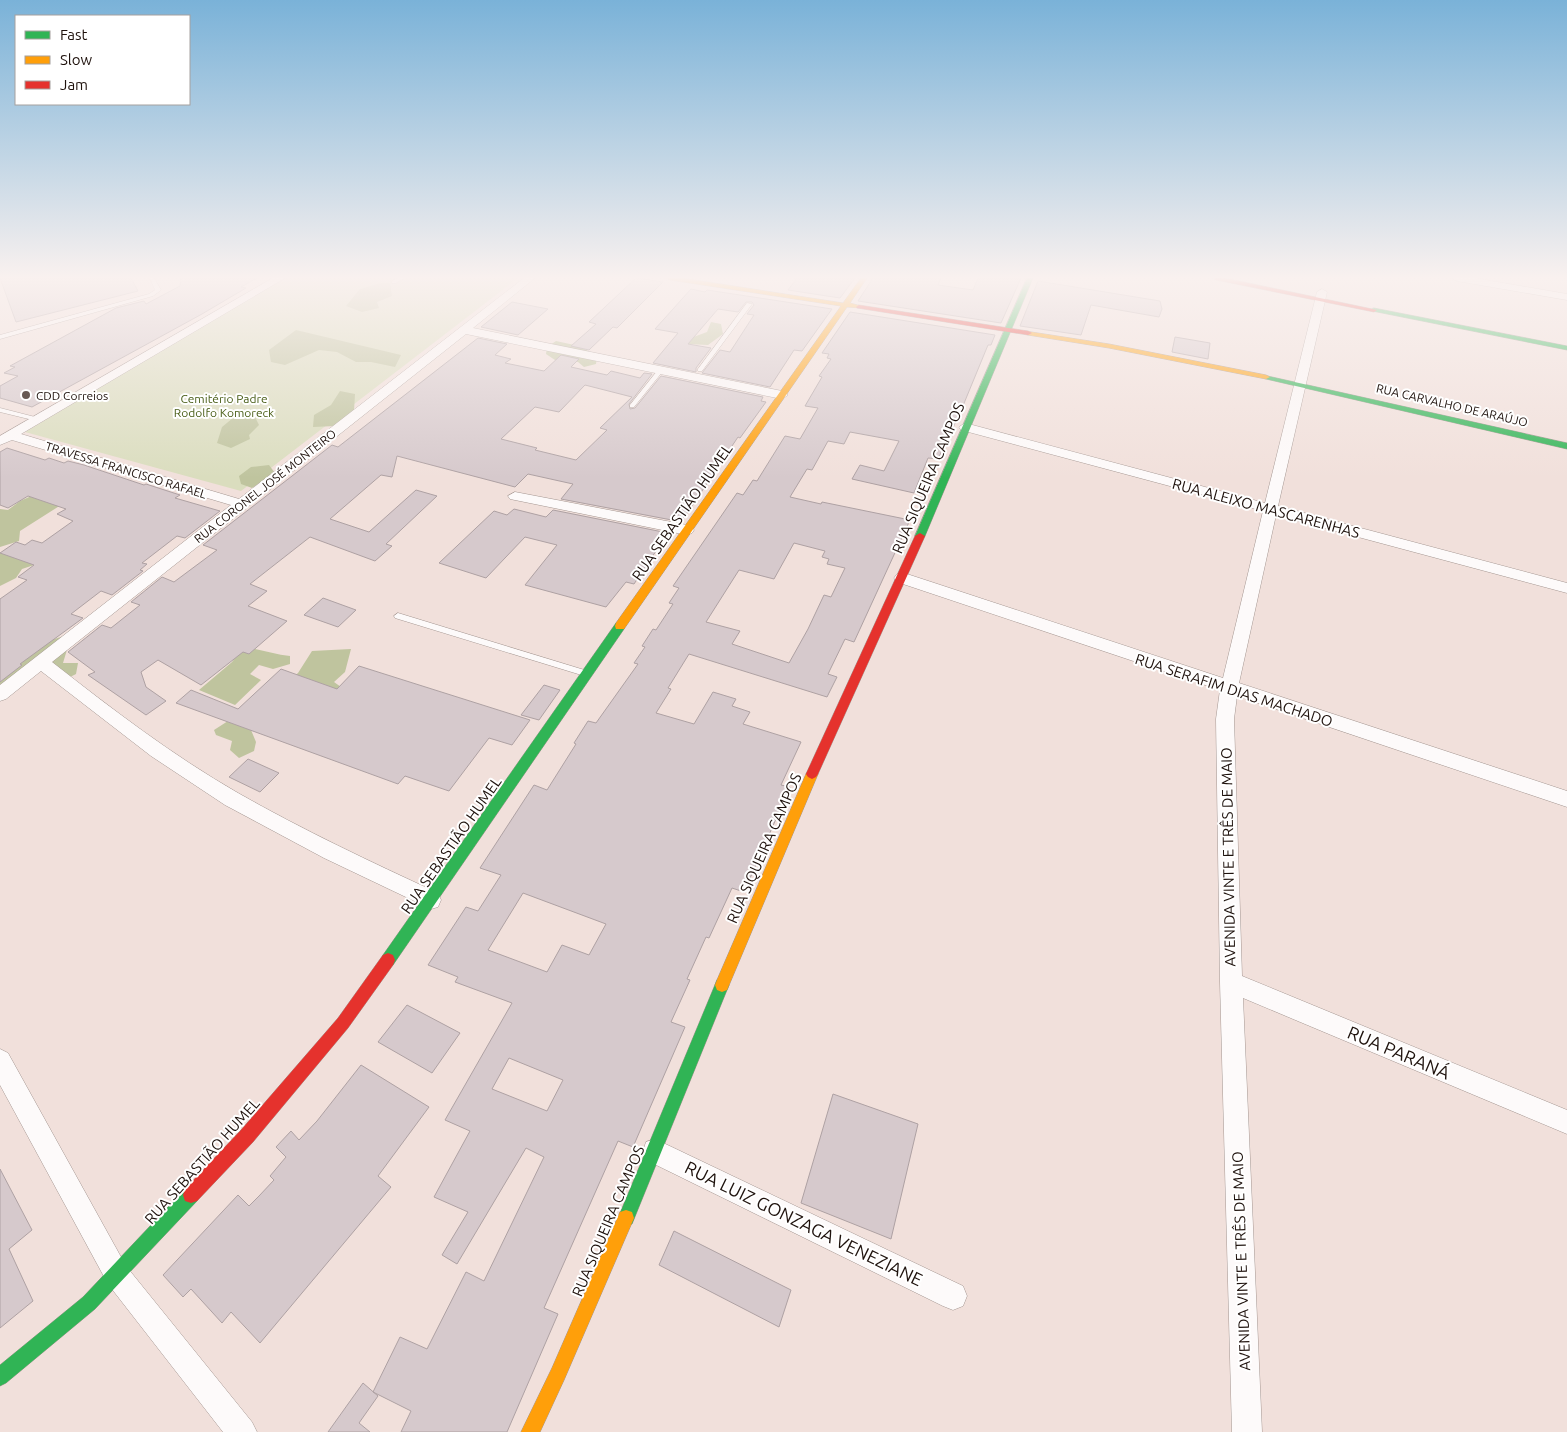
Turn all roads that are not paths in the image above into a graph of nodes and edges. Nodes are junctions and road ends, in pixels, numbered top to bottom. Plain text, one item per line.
1 (165, 345) edge
2 (446, 345) edge
3 (536, 345) edge
4 (719, 345) edge
5 (817, 345) edge
6 (1001, 345) edge
7 (1104, 345) edge
8 (1309, 345) edge
9 (1552, 345) edge
10 (1567, 348) edge
11 (700, 370) dead end
12 (660, 371) junction
13 (1299, 384) junction
14 (782, 396) junction
15 (632, 406) dead end
16 (0, 410) edge
17 (37, 419) junction
18 (965, 427) junction
19 (5, 438) edge
20 (1567, 446) edge
21 (516, 496) dead end
22 (242, 504) junction
23 (1270, 510) junction
24 (687, 530) junction
25 (902, 578) junction
26 (1567, 588) edge
27 (398, 616) dead end
28 (41, 662) junction
29 (588, 674) junction
30 (1229, 688) junction
31 (0, 694) edge
32 (1567, 799) edge
33 (432, 900) junction
34 (1231, 982) junction
35 (0, 1061) edge
36 (1567, 1122) edge
37 (654, 1151) junction
38 (117, 1275) junction
39 (953, 1296) dead end
40 (0, 1377) edge
41 (242, 1432) edge
42 (530, 1432) edge
43 (1247, 1432) edge

1 - 17 street
2 - 22 street, RUA CORONEL JOSÉ MONTEIRO
3 - 12 street
4 - 11 lane
5 - 14 street, RUA SEBASTIÃO HUMEL
6 - 18 street, RUA SIQUEIRA CAMPOS
7 - 13 street, RUA CARVALHO DE ARAÚJO
8 - 13 street, AVENIDA VINTE E TRÊS DE MAIO
9 - 10 street
12 - 14 street
12 - 15 lane
13 - 20 street, RUA CARVALHO DE ARAÚJO
13 - 23 street, AVENIDA VINTE E TRÊS DE MAIO
14 - 24 street, RUA SEBASTIÃO HUMEL
16 - 17 lane
17 - 19 street
18 - 23 street, RUA ALEIXO MASCARENHAS
18 - 25 street, RUA SIQUEIRA CAMPOS
19 - 22 street, TRAVESSA FRANCISCO RAFAEL
21 - 24 street
22 - 28 street, RUA CORONEL JOSÉ MONTEIRO
23 - 26 street, RUA ALEIXO MASCARENHAS
23 - 30 street, AVENIDA VINTE E TRÊS DE MAIO
24 - 29 street, RUA SEBASTIÃO HUMEL
25 - 30 street, RUA SERAFIM DIAS MACHADO
25 - 37 street, RUA SIQUEIRA CAMPOS
27 - 29 lane
28 - 31 street, RUA CORONEL JOSÉ MONTEIRO
28 - 33 street
29 - 33 street, RUA SEBASTIÃO HUMEL
30 - 32 street, RUA SERAFIM DIAS MACHADO
30 - 34 street, AVENIDA VINTE E TRÊS DE MAIO
33 - 38 street, RUA SEBASTIÃO HUMEL
34 - 36 street, RUA PARANÁ
34 - 43 street, AVENIDA VINTE E TRÊS DE MAIO
35 - 38 street
37 - 39 street, RUA LUIZ GONZAGA VENEZIANE
37 - 42 street, RUA SIQUEIRA CAMPOS
38 - 40 street, RUA SEBASTIÃO HUMEL
38 - 41 street

